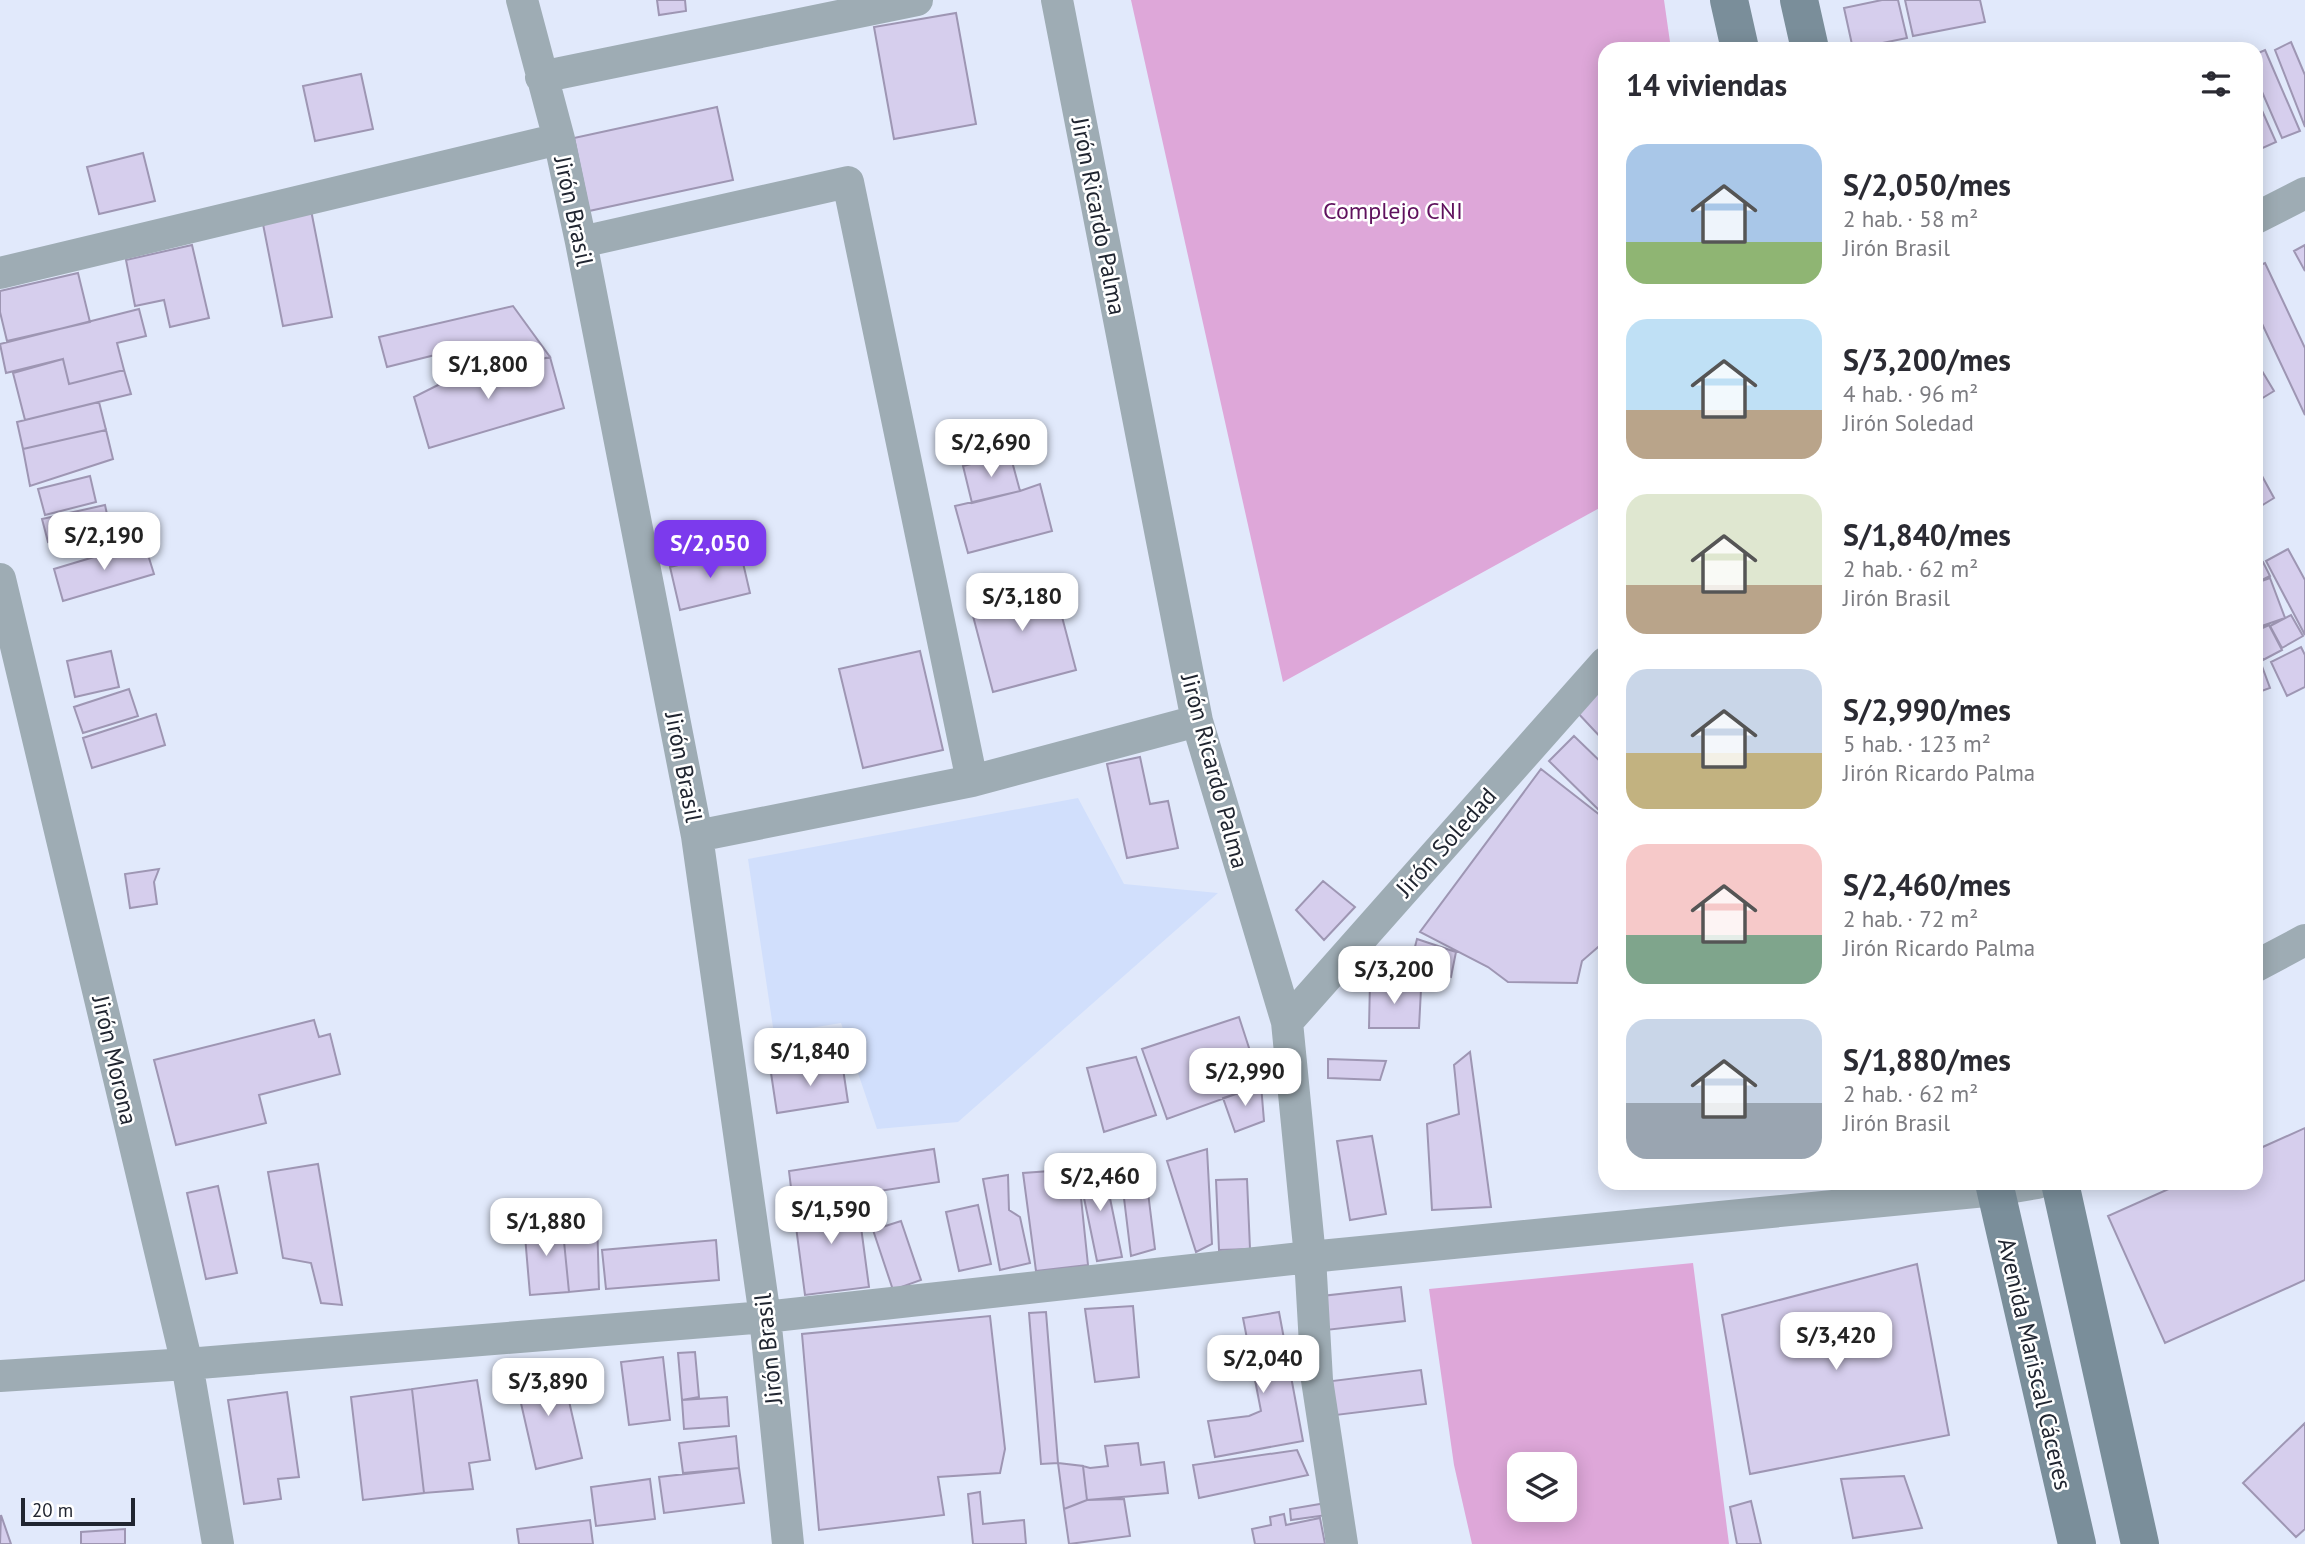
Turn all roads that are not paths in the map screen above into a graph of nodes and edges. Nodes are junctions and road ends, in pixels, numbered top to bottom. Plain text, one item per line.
1 (522, 0) edge
2 (916, 0) edge
3 (1057, 0) edge
4 (1729, 0) edge
5 (1799, 0) edge
6 (1738, 42) edge
7 (1808, 42) edge
8 (541, 77) junction
9 (559, 139) junction
10 (2305, 193) edge
11 (2263, 214) edge
12 (581, 242) junction
13 (0, 273) edge
14 (0, 579) edge
15 (1598, 671) edge
16 (1197, 721) junction
17 (972, 782) junction
18 (697, 836) junction
19 (2305, 940) edge
20 (2263, 962) edge
21 (1287, 1022) junction
22 (1966, 1190) edge
23 (1996, 1190) edge
24 (2062, 1190) edge
25 (1310, 1257) junction
26 (765, 1317) junction
27 (187, 1364) junction
28 (0, 1376) edge
29 (218, 1544) edge
30 (788, 1544) edge
31 (1342, 1544) edge
32 (2077, 1544) edge
33 (2140, 1544) edge

1 - 8 street, Jirón Brasil
2 - 8 street
3 - 16 street, Jirón Ricardo Palma
4 - 6 main road
5 - 7 main road
8 - 9 street, Jirón Brasil
9 - 12 street, Jirón Brasil
9 - 13 street
10 - 11 street
12 - 17 street
12 - 18 street, Jirón Brasil
14 - 27 street, Jirón Morona
15 - 21 street, Jirón Soledad
16 - 17 street
16 - 21 street, Jirón Ricardo Palma
17 - 18 street
18 - 26 street, Jirón Brasil
19 - 20 street
21 - 25 street, Jirón Ricardo Palma
22 - 25 street
23 - 32 main road, Avenida Mariscal Cáceres
24 - 33 main road
25 - 26 street
25 - 31 street, Jirón Ricardo Palma
26 - 27 street
26 - 30 street, Jirón Brasil
27 - 28 street
27 - 29 street, Jirón Morona

